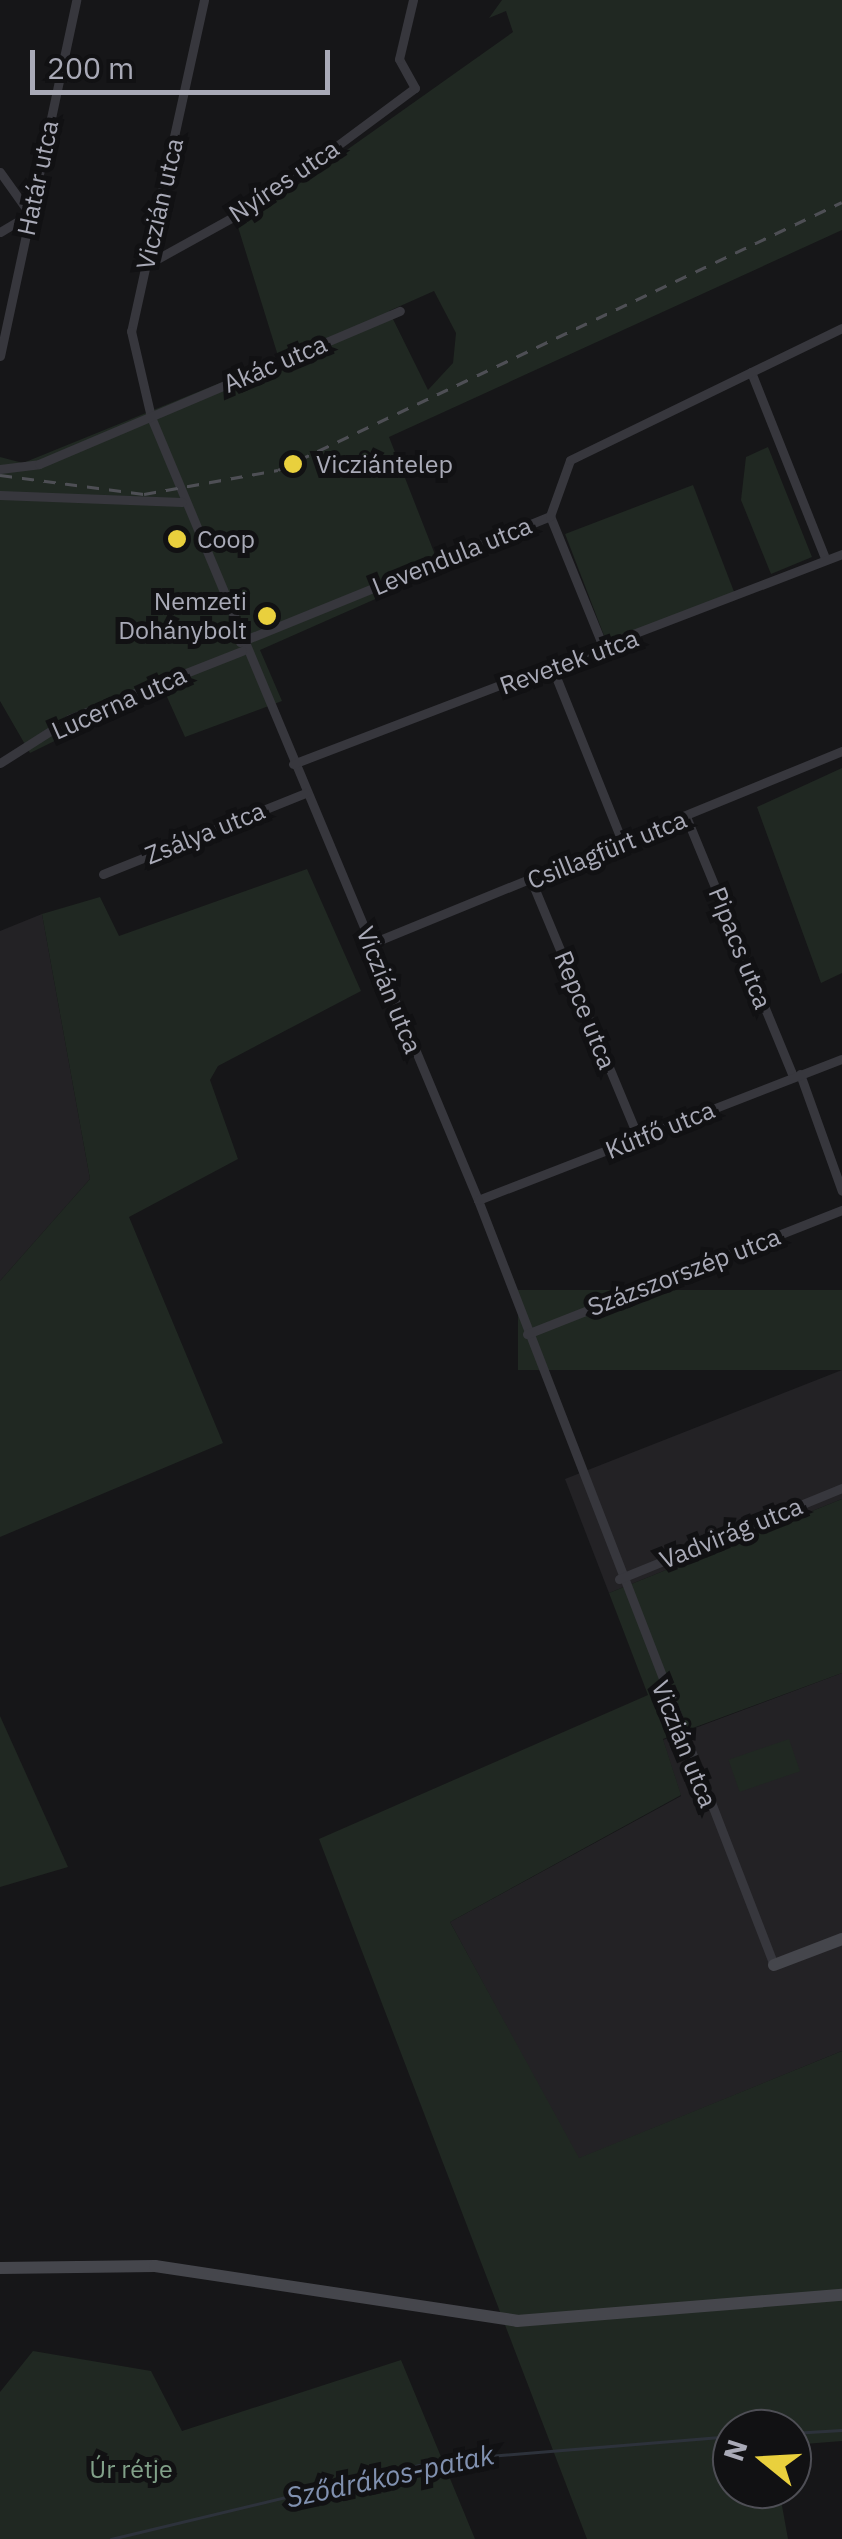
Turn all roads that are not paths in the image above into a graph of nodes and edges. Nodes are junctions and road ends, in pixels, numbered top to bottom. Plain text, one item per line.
1 (76, 0) edge
2 (204, 0) edge
3 (413, 0) edge
4 (0, 172) edge
5 (30, 214) junction
6 (0, 232) edge
7 (148, 264) junction
8 (400, 311) dead end
9 (842, 328) edge
10 (0, 356) edge
11 (751, 372) junction
12 (151, 417) junction
13 (0, 468) edge
14 (0, 495) edge
15 (182, 502) junction
16 (550, 516) junction
17 (842, 554) edge
18 (826, 560) junction
19 (241, 646) junction
20 (604, 649) junction
21 (552, 667) junction
22 (842, 750) edge
23 (0, 763) edge
24 (293, 764) junction
25 (306, 792) junction
26 (687, 819) junction
27 (623, 844) junction
28 (103, 874) dead end
29 (531, 880) junction
30 (370, 944) junction
31 (842, 1058) edge
32 (796, 1075) junction
33 (638, 1140) junction
34 (842, 1191) edge
35 (478, 1200) junction
36 (842, 1210) edge
37 (526, 1334) junction
38 (842, 1488) edge
39 (619, 1578) junction
40 (842, 1939) edge
41 (774, 1965) joint
42 (0, 2268) edge
43 (842, 2295) edge

1 - 5 street, Határ utca
2 - 7 street, Viczián utca
3 - 7 street, Nyíres utca
4 - 5 street
5 - 6 street
5 - 10 street, Határ utca
7 - 12 street, Viczián utca
8 - 12 street, Akác utca
9 - 11 street, Levendula utca
11 - 16 street, Levendula utca
11 - 18 street
12 - 13 street
12 - 15 street, Viczián utca
14 - 15 street
15 - 19 street, Viczián utca
16 - 19 street, Levendula utca
16 - 20 street
17 - 18 street, Revetek utca
18 - 20 street, Revetek utca
19 - 23 street, Lucerna utca
19 - 24 street, Viczián utca
20 - 21 street, Revetek utca
21 - 24 street, Revetek utca
21 - 27 street
22 - 26 street, Csillagfürt utca
24 - 25 street, Viczián utca
25 - 28 street, Zsálya utca
25 - 30 street, Viczián utca
26 - 27 street, Csillagfürt utca
26 - 32 street, Pipacs utca
27 - 29 street, Csillagfürt utca
29 - 30 street, Csillagfürt utca
29 - 33 street, Repce utca
30 - 35 street, Viczián utca
31 - 32 street, Kútfő utca
32 - 33 street, Kútfő utca
32 - 34 street, Pipacs utca
33 - 35 street, Kútfő utca
35 - 37 street, Viczián utca
36 - 37 street, Százszorszép utca
37 - 39 street, Viczián utca
38 - 39 street, Vadvirág utca
39 - 41 street, Viczián utca
40 - 41 main road
42 - 43 main road

